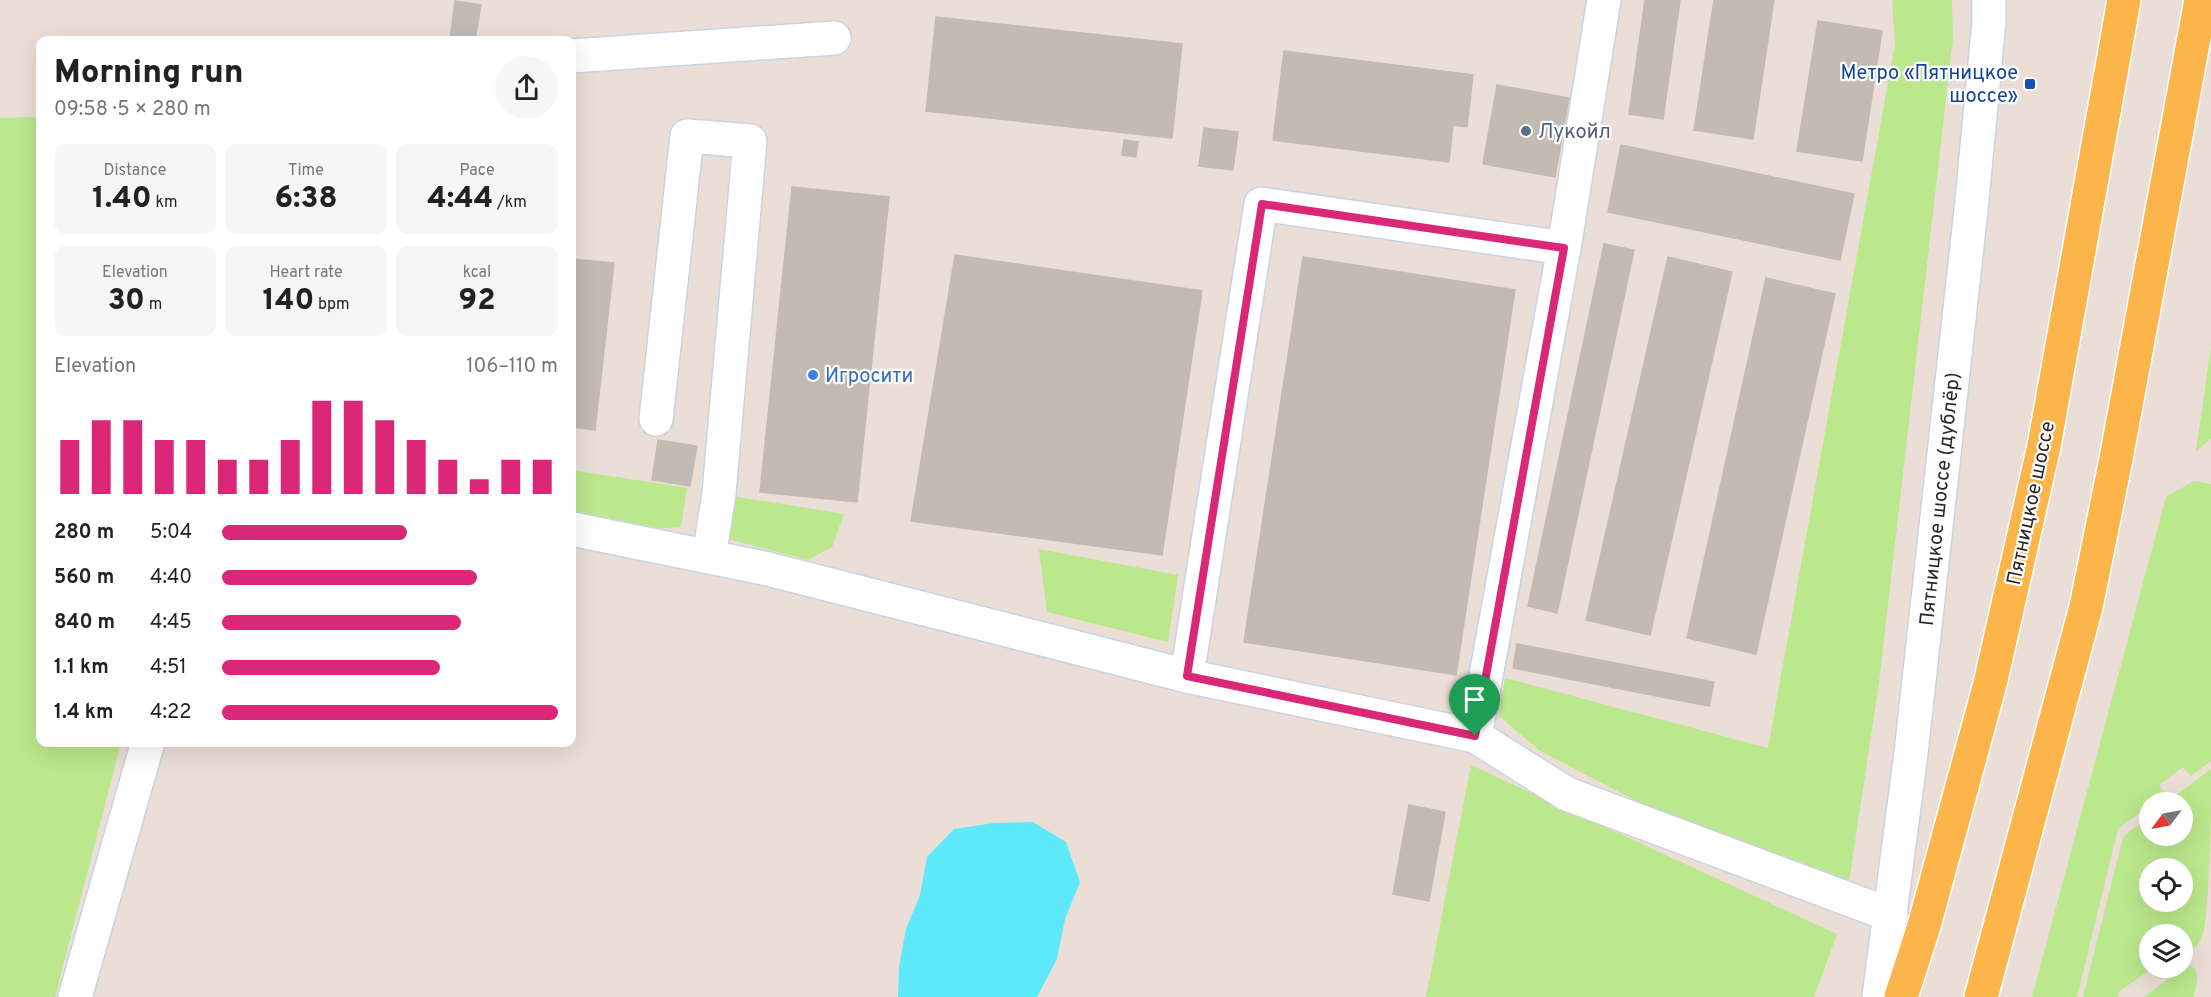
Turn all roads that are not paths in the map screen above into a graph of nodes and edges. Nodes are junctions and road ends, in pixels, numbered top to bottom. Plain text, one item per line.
1 (1604, 0) edge
2 (1989, 0) edge
3 (2124, 0) edge
4 (2200, 0) edge
5 (834, 38) dead end
6 (576, 56) edge
7 (1564, 248) junction
8 (656, 419) dead end
9 (576, 530) edge
10 (709, 557) junction
11 (1187, 676) junction
12 (1475, 736) junction
13 (147, 747) edge
14 (1891, 915) junction
15 (75, 997) edge
16 (1879, 997) edge
17 (1901, 997) edge
18 (1981, 997) edge

1 - 7 street
2 - 14 street, Пятницкое шоссе (дублёр)
3 - 17 main road, Пятницкое шоссе
4 - 18 main road
5 - 6 street
7 - 11 street
7 - 12 street
8 - 10 street
9 - 10 street
10 - 11 street
11 - 12 street
12 - 14 street
13 - 15 street
14 - 16 street, Пятницкое шоссе (дублёр)

